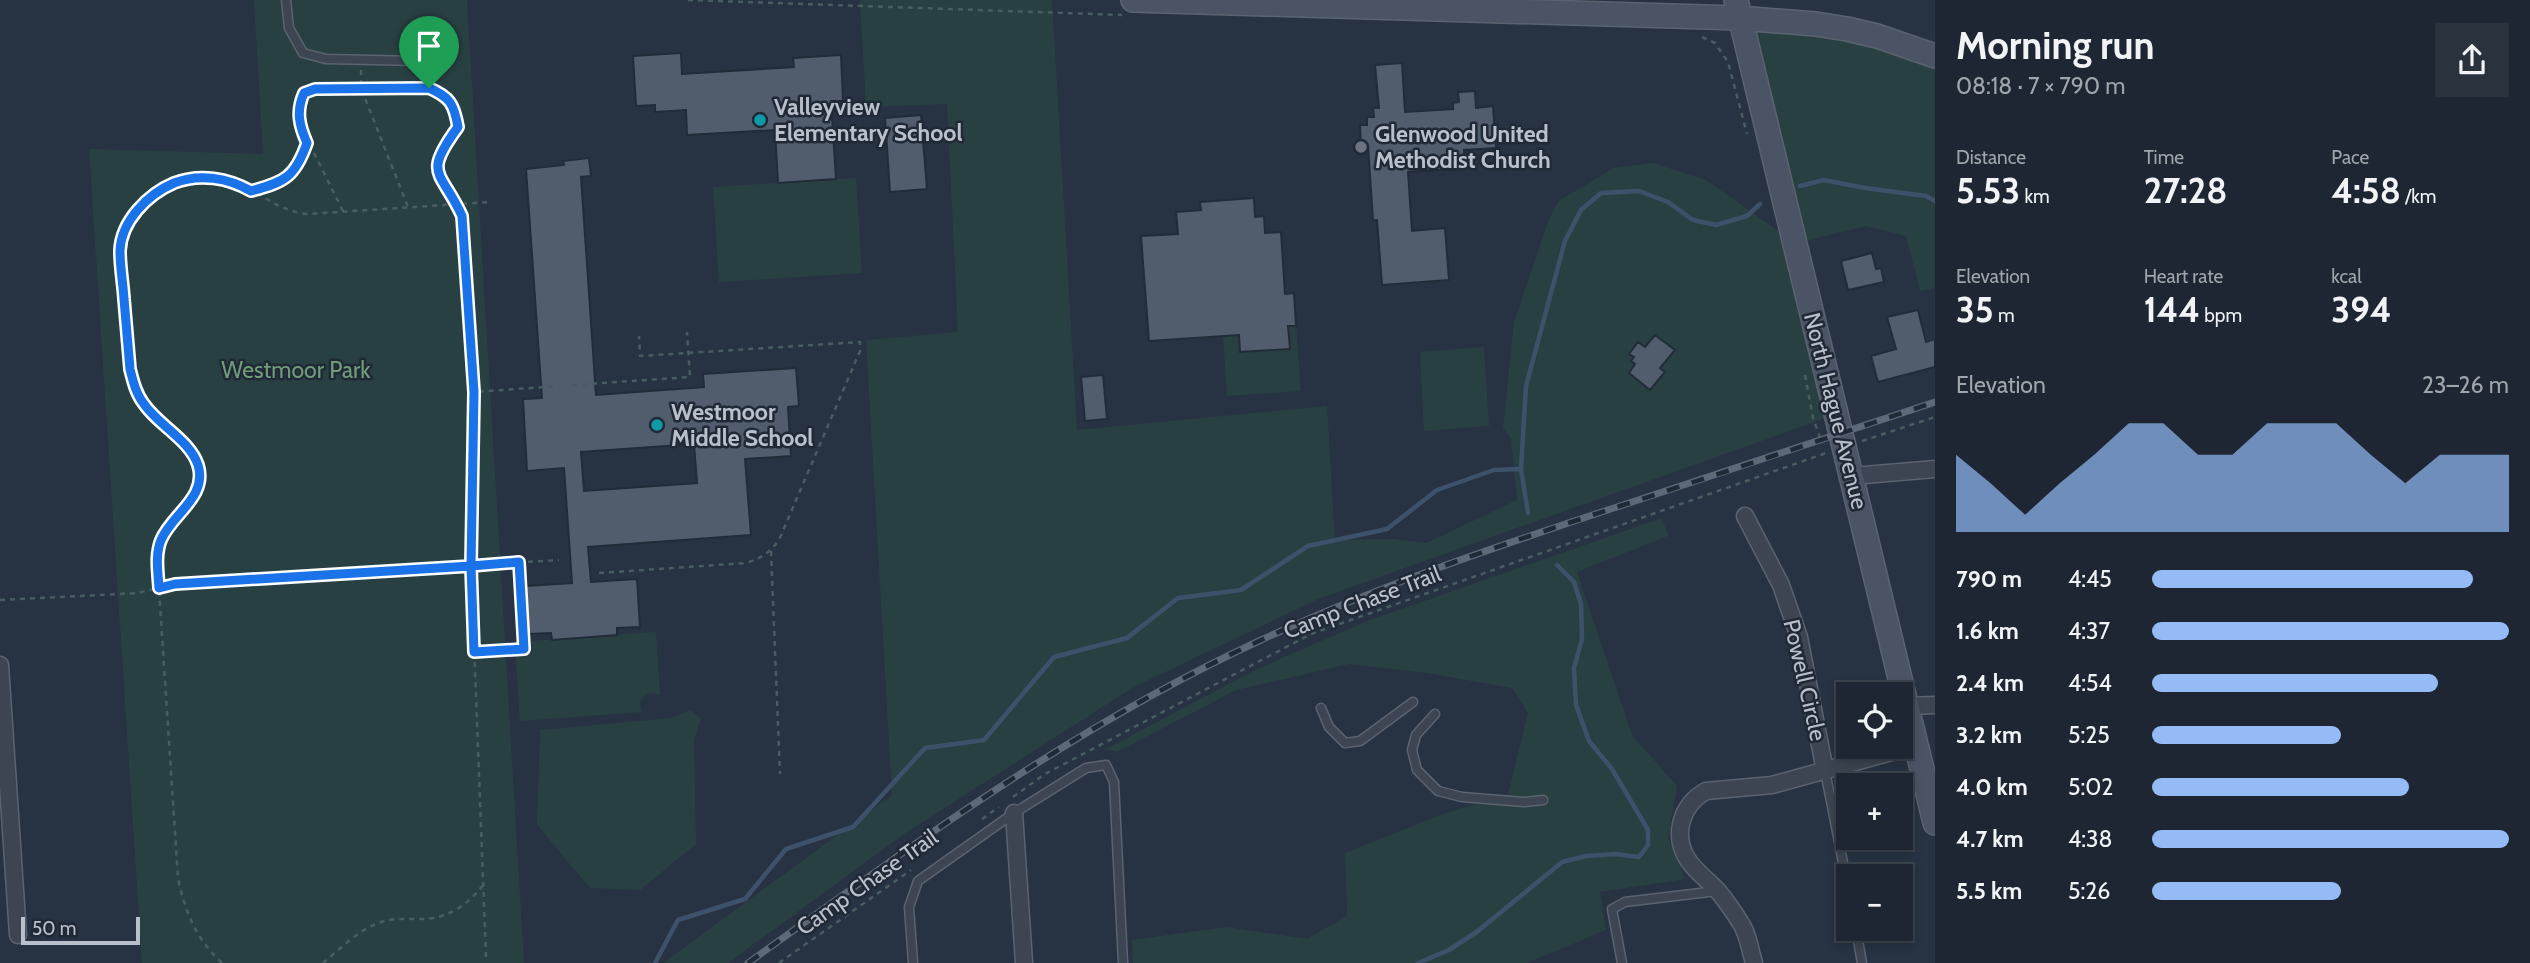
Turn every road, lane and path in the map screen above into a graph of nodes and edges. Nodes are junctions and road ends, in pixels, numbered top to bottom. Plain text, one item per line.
1 (286, 0) edge
2 (688, 0) edge
3 (1129, 7) edge
4 (1737, 9) edge
5 (1721, 34) dead end
6 (1697, 35) dead end
7 (1715, 44) junction
8 (1935, 56) edge
9 (360, 60) junction
10 (420, 61) dead end
11 (361, 88) junction
12 (1747, 135) dead end
13 (307, 143) junction
14 (251, 191) junction
15 (490, 202) dead end
16 (457, 204) junction
17 (408, 207) junction
18 (344, 211) junction
19 (687, 332) dead end
20 (639, 335) dead end
21 (688, 353) junction
22 (1805, 375) dead end
23 (572, 385) dead end
24 (559, 386) dead end
25 (474, 392) junction
26 (1935, 418) edge
27 (1837, 449) junction
28 (1935, 469) edge
29 (1853, 476) junction
30 (1745, 516) dead end
31 (771, 551) junction
32 (559, 560) dead end
33 (519, 562) junction
34 (471, 566) junction
35 (599, 573) dead end
36 (159, 588) junction
37 (0, 600) edge
38 (474, 652) junction
39 (0, 664) edge
40 (1902, 682) edge
41 (1413, 702) dead end
42 (1935, 705) edge
43 (1913, 706) edge
44 (1321, 708) dead end
45 (1435, 714) dead end
46 (1913, 728) edge
47 (1917, 745) junction
48 (1825, 771) junction
49 (780, 774) dead end
50 (1543, 800) dead end
51 (1010, 805) junction
52 (981, 820) dead end
53 (1935, 822) edge
54 (1843, 864) edge
55 (913, 868) dead end
56 (483, 885) junction
57 (1717, 891) junction
58 (18, 935) dead end
59 (1858, 941) edge
60 (486, 957) dead end
61 (222, 963) edge
62 (323, 963) edge
63 (779, 963) edge
64 (913, 963) edge
65 (1024, 963) edge
66 (1123, 963) edge
67 (1622, 963) edge
68 (1754, 963) edge
69 (1862, 963) edge

1 - 9 lane
2 - 3 path
3 - 4 main road
4 - 8 main road
4 - 27 main road, North Hague Avenue
5 - 7 path
6 - 7 path
7 - 12 path
9 - 10 lane
9 - 11 path
11 - 13 path
11 - 16 path
11 - 17 path
13 - 14 path
13 - 18 path
14 - 18 path
14 - 36 path
15 - 16 path
16 - 17 path
16 - 25 path
17 - 18 path
19 - 21 path
20 - 21 path
21 - 23 path
21 - 31 path
22 - 27 path
24 - 25 path
25 - 34 path
26 - 27 path, Camp Chase Trail
27 - 29 main road, North Hague Avenue
27 - 51 path, Camp Chase Trail
28 - 29 street
29 - 40 main road, North Hague Avenue
30 - 48 street, Powell Circle
31 - 35 path
31 - 49 path
32 - 33 path
33 - 34 path
33 - 38 path
34 - 36 path
34 - 38 path
36 - 37 path
36 - 61 path
38 - 56 path
39 - 58 street
41 - 44 lane
42 - 43 street
45 - 50 lane
46 - 47 main road, North Hague Avenue
47 - 48 street
47 - 53 main road, North Hague Avenue
48 - 54 lane
48 - 57 street
51 - 52 path, Camp Chase Trail
51 - 64 lane
51 - 65 street
51 - 66 lane
55 - 63 path, Camp Chase Trail
56 - 60 path
56 - 62 path
57 - 67 lane
57 - 68 street
59 - 69 lane

